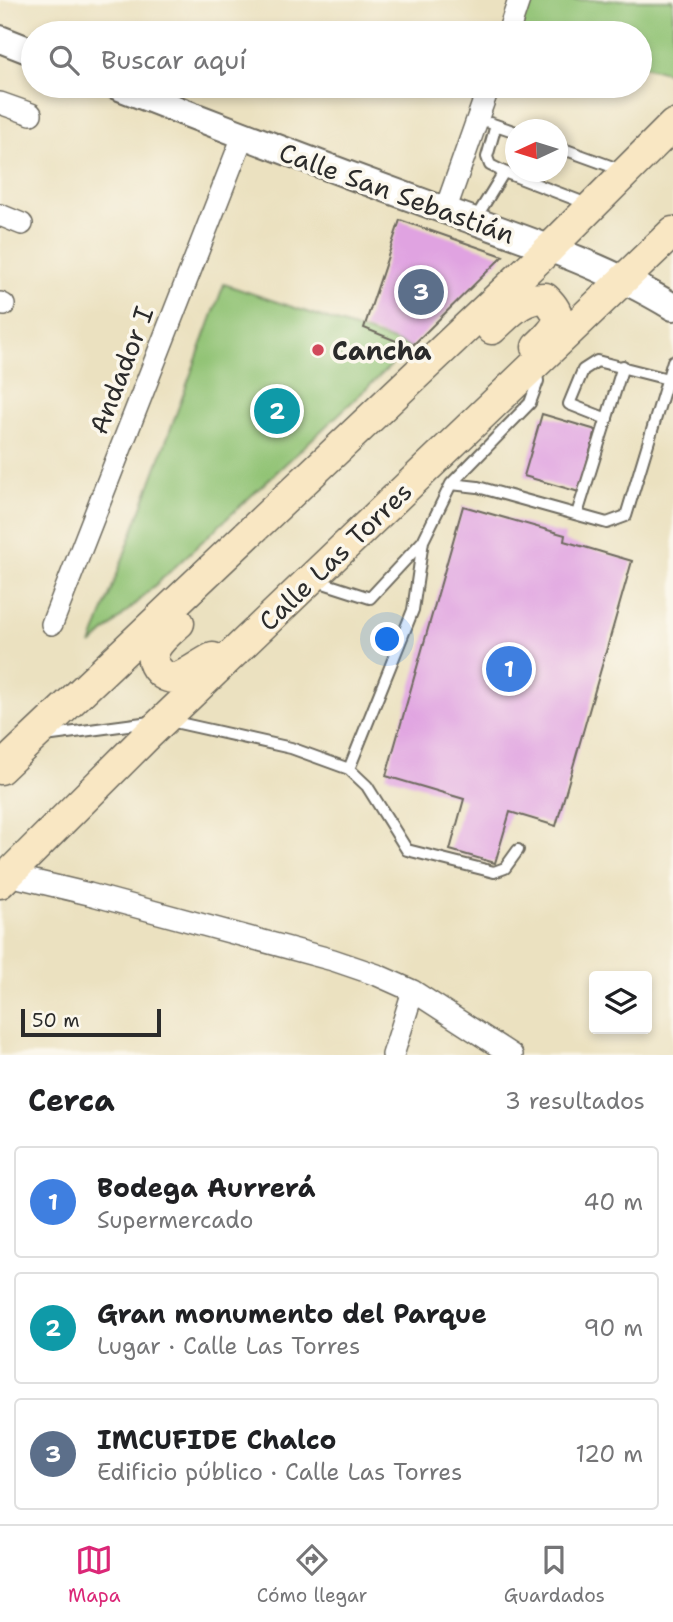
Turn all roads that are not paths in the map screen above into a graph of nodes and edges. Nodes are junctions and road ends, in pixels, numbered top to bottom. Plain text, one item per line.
1 (519, 0) edge
2 (512, 21) edge
3 (0, 38) edge
4 (21, 47) edge
5 (147, 98) edge
6 (488, 98) edge
7 (0, 103) edge
8 (31, 114) dead end
9 (487, 122) junction
10 (673, 125) edge
11 (505, 128) edge
12 (243, 136) junction
13 (568, 151) edge
14 (626, 172) junction
15 (504, 173) junction
16 (592, 206) junction
17 (445, 211) junction
18 (0, 215) edge
19 (474, 221) junction
20 (22, 224) dead end
21 (673, 232) edge
22 (550, 248) junction
23 (623, 281) junction
24 (673, 307) edge
25 (673, 361) edge
26 (535, 366) junction
27 (623, 366) junction
28 (668, 379) junction
29 (512, 388) junction
30 (377, 412) junction
31 (607, 419) junction
32 (452, 484) junction
33 (577, 514) junction
34 (266, 518) junction
35 (423, 541) junction
36 (312, 579) junction
37 (52, 625) dead end
38 (250, 638) junction
39 (164, 720) junction
40 (35, 737) junction
41 (0, 769) edge
42 (349, 769) junction
43 (517, 850) dead end
44 (4, 879) edge
45 (413, 991) junction
46 (502, 1052) edge
47 (393, 1055) edge

1 - 2 street
3 - 4 street
5 - 12 street, Calle San Sebastián
6 - 9 street
7 - 8 street
9 - 11 lane
9 - 15 lane
9 - 17 street
10 - 14 main road
12 - 17 street, Calle San Sebastián
12 - 37 street, Andador I
13 - 14 lane
14 - 16 main road
15 - 16 lane
15 - 19 lane
16 - 22 main road
17 - 19 street, Calle San Sebastián
18 - 20 street
19 - 22 street, Calle San Sebastián
21 - 23 main road, Calle Las Torres
22 - 23 street, Calle San Sebastián
22 - 30 main road
23 - 24 street, Calle San Sebastián
23 - 26 main road, Calle Las Torres
25 - 28 lane
26 - 29 main road, Calle Las Torres
26 - 32 lane
27 - 28 lane
27 - 31 lane
27 - 31 lane
28 - 33 lane
29 - 30 main road
29 - 36 main road, Calle Las Torres
30 - 34 main road
31 - 33 lane
32 - 33 lane
32 - 35 lane
34 - 38 main road
34 - 40 main road
35 - 36 lane
35 - 42 lane
36 - 38 main road, Calle Las Torres
38 - 39 main road, Calle Las Torres
39 - 40 lane
39 - 42 lane
39 - 44 main road, Calle Las Torres
40 - 41 main road
42 - 43 lane
44 - 45 street
45 - 46 street
45 - 47 street

